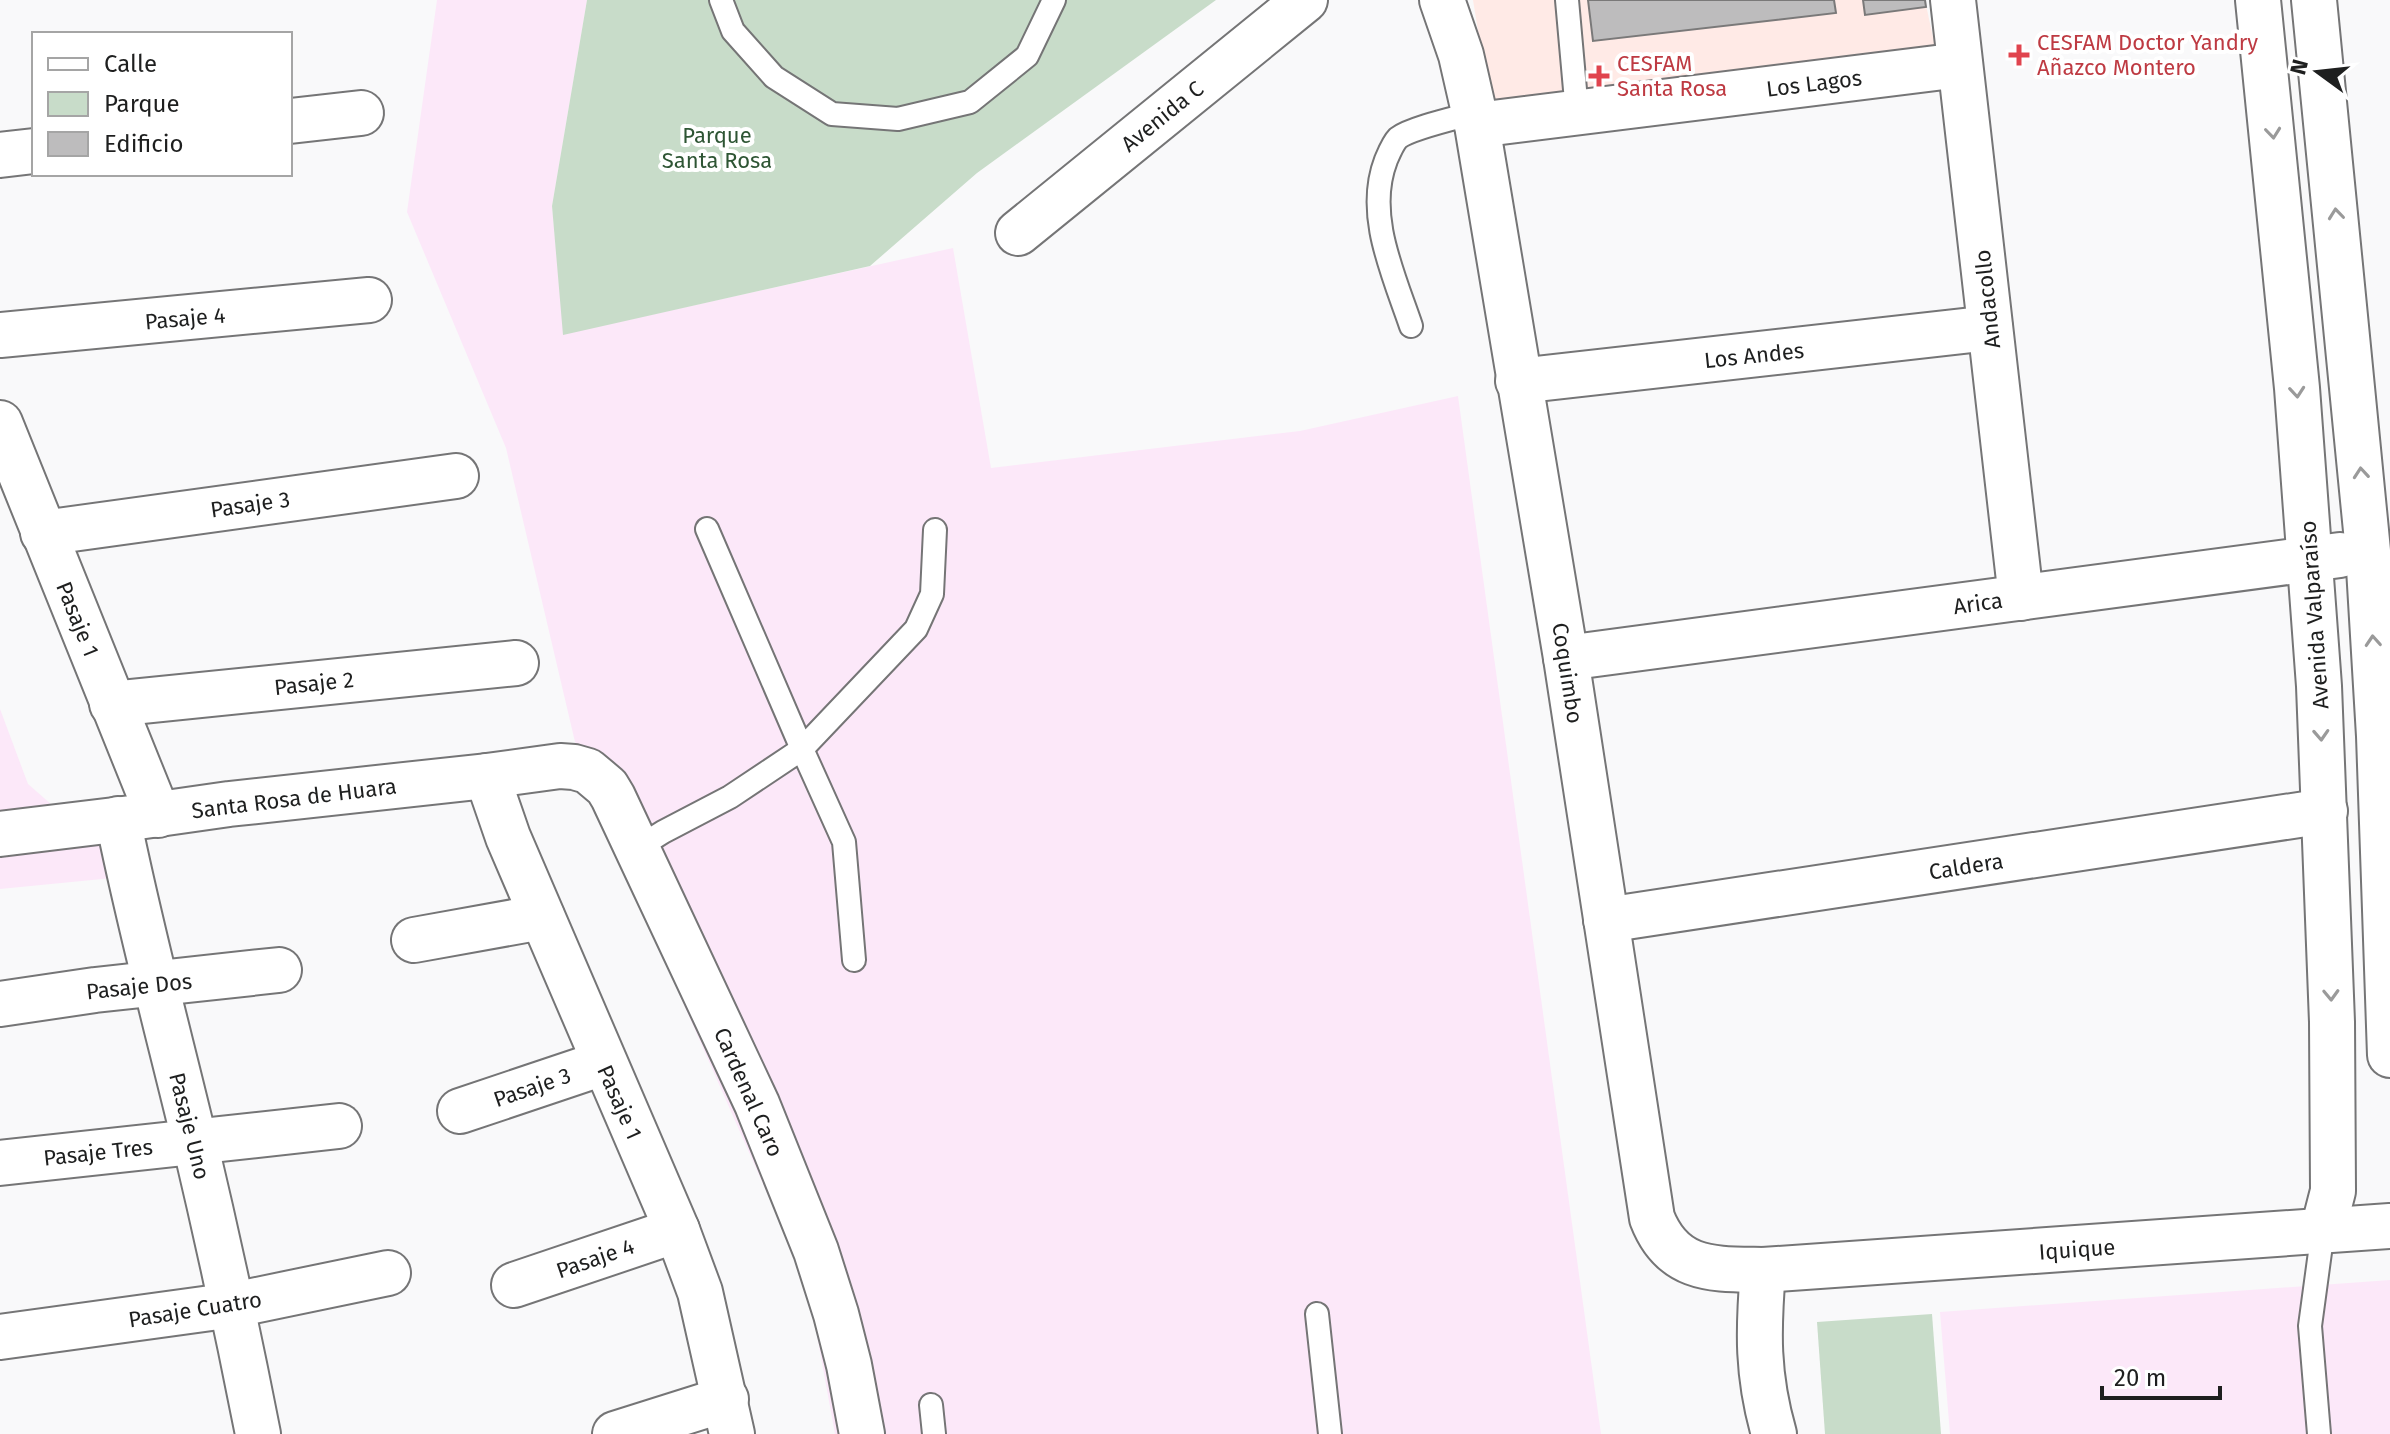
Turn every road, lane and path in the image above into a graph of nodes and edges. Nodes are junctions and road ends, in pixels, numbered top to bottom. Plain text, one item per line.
1 (721, 0) edge
2 (1054, 0) edge
3 (1305, 0) edge
4 (1442, 0) edge
5 (1567, 0) edge
6 (1953, 0) edge
7 (2258, 0) edge
8 (2314, 0) edge
9 (1960, 65) junction
10 (1577, 112) junction
11 (361, 113) dead end
12 (1475, 119) junction
13 (292, 121) edge
14 (32, 151) edge
15 (0, 155) edge
16 (1018, 233) dead end
17 (369, 300) dead end
18 (1411, 326) dead end
19 (1990, 328) junction
20 (0, 335) edge
21 (1518, 381) junction
22 (0, 423) edge
23 (456, 476) dead end
24 (707, 529) dead end
25 (935, 530) dead end
26 (43, 533) junction
27 (2379, 549) edge
28 (2311, 559) junction
29 (2021, 598) junction
30 (1566, 658) junction
31 (516, 663) dead end
32 (112, 704) junction
33 (802, 749) junction
34 (588, 771) joint
35 (487, 776) junction
36 (2325, 811) junction
37 (138, 817) junction
38 (0, 834) edge
39 (636, 849) junction
40 (542, 917) junction
41 (1606, 920) junction
42 (414, 940) dead end
43 (854, 960) dead end
44 (279, 970) dead end
45 (155, 985) junction
46 (0, 1004) edge
47 (2390, 1055) edge
48 (603, 1063) junction
49 (460, 1111) dead end
50 (339, 1126) dead end
51 (195, 1141) junction
52 (0, 1163) edge
53 (2390, 1226) edge
54 (677, 1230) junction
55 (2323, 1230) junction
56 (1763, 1270) junction
57 (388, 1273) dead end
58 (514, 1285) dead end
59 (233, 1305) junction
60 (1317, 1314) dead end
61 (0, 1337) edge
62 (931, 1405) dead end
63 (729, 1416) edge
64 (258, 1434) edge
65 (615, 1434) edge
66 (862, 1434) edge
67 (934, 1434) edge
68 (1330, 1434) edge
69 (1774, 1434) edge
70 (2319, 1434) edge

1 - 2 lane
3 - 16 street, Avenida C
4 - 12 street, Coquimbo
5 - 10 lane
6 - 9 street, Andacollo
7 -> 28 street, Avenida Valparaíso
27 -> 8 street
9 - 10 street, Los Lagos
9 - 19 street, Andacollo
10 - 12 street, Los Lagos
11 - 13 street
12 - 18 lane
12 - 21 street, Coquimbo
14 - 15 street
17 - 20 street, Pasaje 4
19 - 21 street, Los Andes
19 - 29 street, Andacollo
21 - 30 street, Coquimbo
22 - 26 street, Pasaje 1
23 - 26 street, Pasaje 3
24 - 33 lane
25 - 33 lane
26 - 32 street, Pasaje 1
27 - 28 street, Arica
47 -> 27 street
28 - 29 street, Arica
28 -> 36 street, Avenida Valparaíso
29 - 30 street, Arica
30 - 41 street, Coquimbo
31 - 32 street, Pasaje 2
32 - 37 street, Pasaje 1
33 - 39 lane
33 - 43 lane
34 - 35 street, Santa Rosa de Huara
34 - 39 street, Cardenal Caro
35 - 37 street, Santa Rosa de Huara
35 - 40 street, Pasaje 1
36 - 41 street, Caldera
36 -> 55 street, Avenida Valparaíso
37 - 38 street, Santa Rosa de Huara
37 - 45 street, Pasaje Uno
39 - 66 street, Cardenal Caro
40 - 42 street
40 - 48 street, Pasaje 1
41 - 56 street, Coquimbo
44 - 45 street, Pasaje Dos
45 - 46 street, Pasaje Dos
45 - 51 street, Pasaje Uno
48 - 49 street, Pasaje 3
48 - 54 street, Pasaje 1
50 - 51 street, Pasaje Tres
51 - 52 street, Pasaje Tres
51 - 59 street, Pasaje Uno
53 - 55 street, Iquique
54 - 58 street, Pasaje 4
54 - 63 street, Pasaje 1
55 - 56 street, Iquique
55 - 70 lane
56 - 69 street
57 - 59 street, Pasaje Cuatro
59 - 61 street, Pasaje Cuatro
59 - 64 street, Pasaje Uno
60 - 68 lane
62 - 67 lane
63 - 65 street

